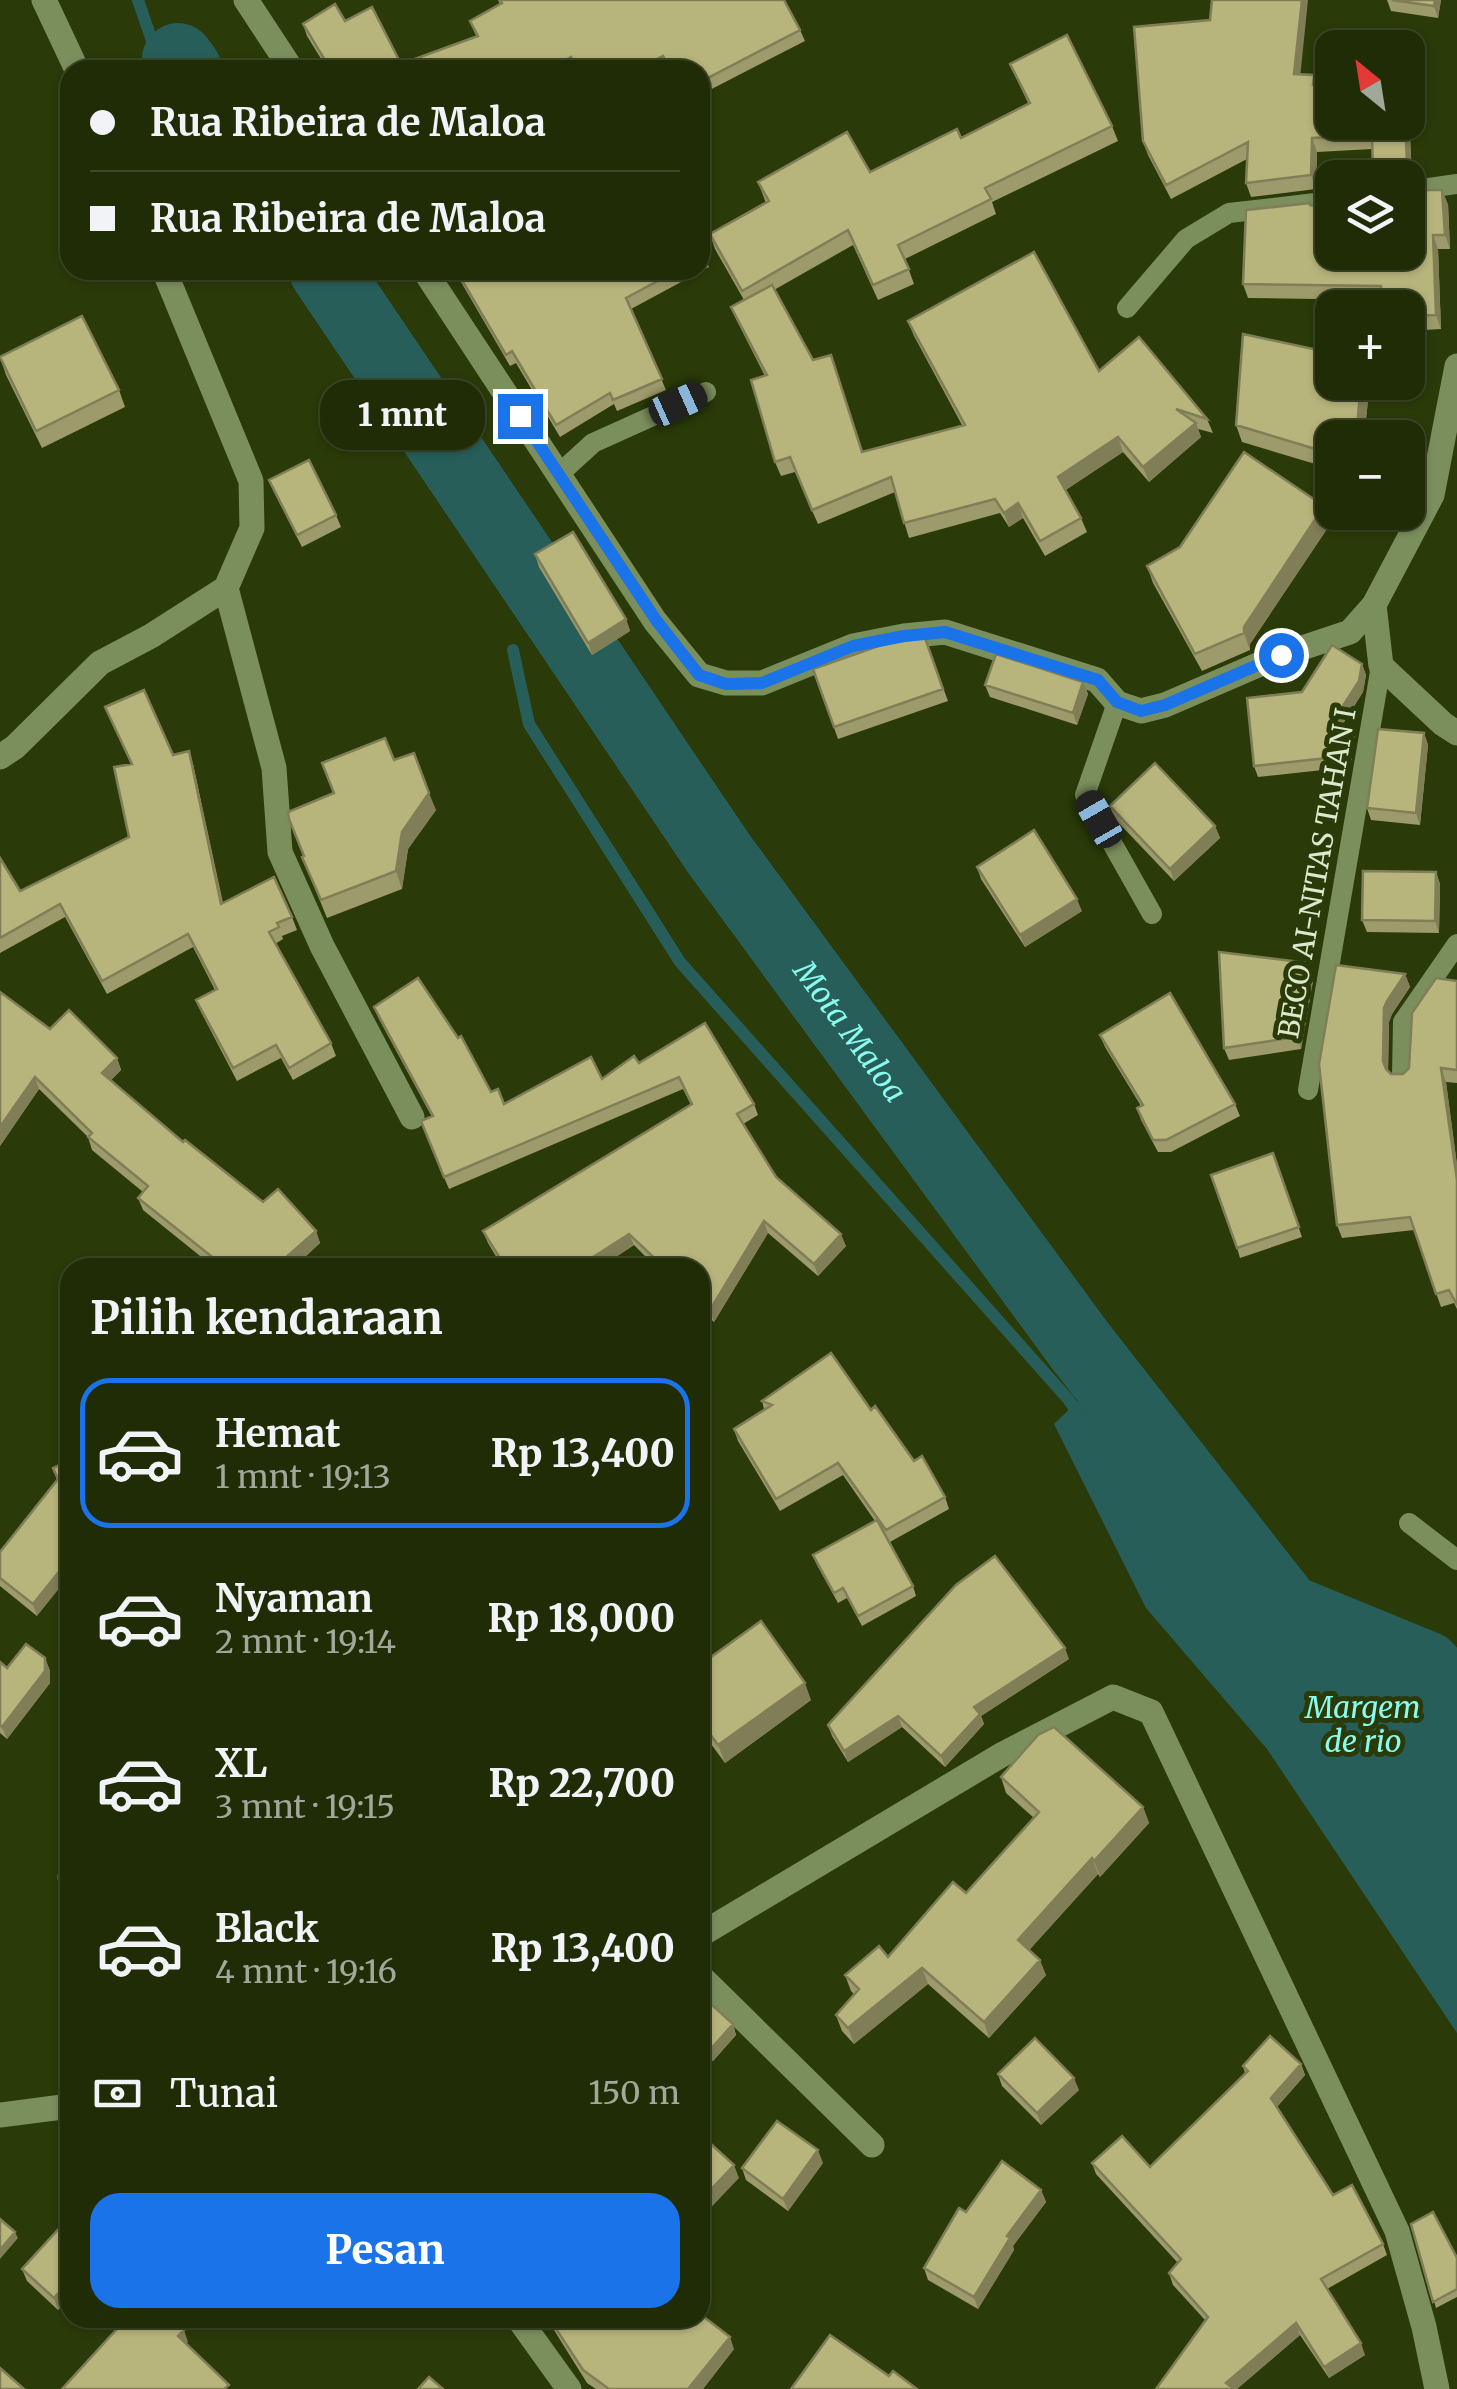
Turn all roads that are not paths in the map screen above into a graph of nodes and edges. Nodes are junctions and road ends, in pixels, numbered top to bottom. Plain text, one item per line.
1 (44, 0) edge
2 (246, 0) edge
3 (72, 60) edge
4 (285, 60) edge
5 (1457, 184) edge
6 (1425, 189) edge
7 (1315, 203) edge
8 (168, 280) edge
9 (431, 280) edge
10 (1127, 308) dead end
11 (1457, 366) edge
12 (706, 392) dead end
13 (559, 474) junction
14 (226, 588) junction
15 (1374, 604) junction
16 (1381, 666) junction
17 (1117, 702) junction
18 (1457, 732) edge
19 (0, 756) edge
20 (1152, 914) dead end
21 (1457, 944) edge
22 (1402, 1075) edge
23 (1308, 1090) dead end
24 (412, 1117) dead end
25 (1409, 1524) dead end
26 (1457, 1560) edge
27 (710, 1929) edge
28 (710, 1986) edge
29 (60, 2107) edge
30 (0, 2115) edge
31 (872, 2145) dead end
32 (525, 2328) edge
33 (569, 2389) edge
34 (1437, 2389) edge

1 - 3 street
2 - 4 street
5 - 6 lane
7 - 10 lane
8 - 14 street
9 - 13 street
11 - 15 street
12 - 13 lane
13 - 17 street
14 - 19 street
14 - 24 street
15 - 16 street
15 - 17 street
16 - 18 street
16 - 23 lane, BECO AI-NITAS TAHAN I
17 - 20 lane
21 - 22 lane
25 - 26 lane
27 - 34 street
28 - 31 street
29 - 30 street
32 - 33 street

